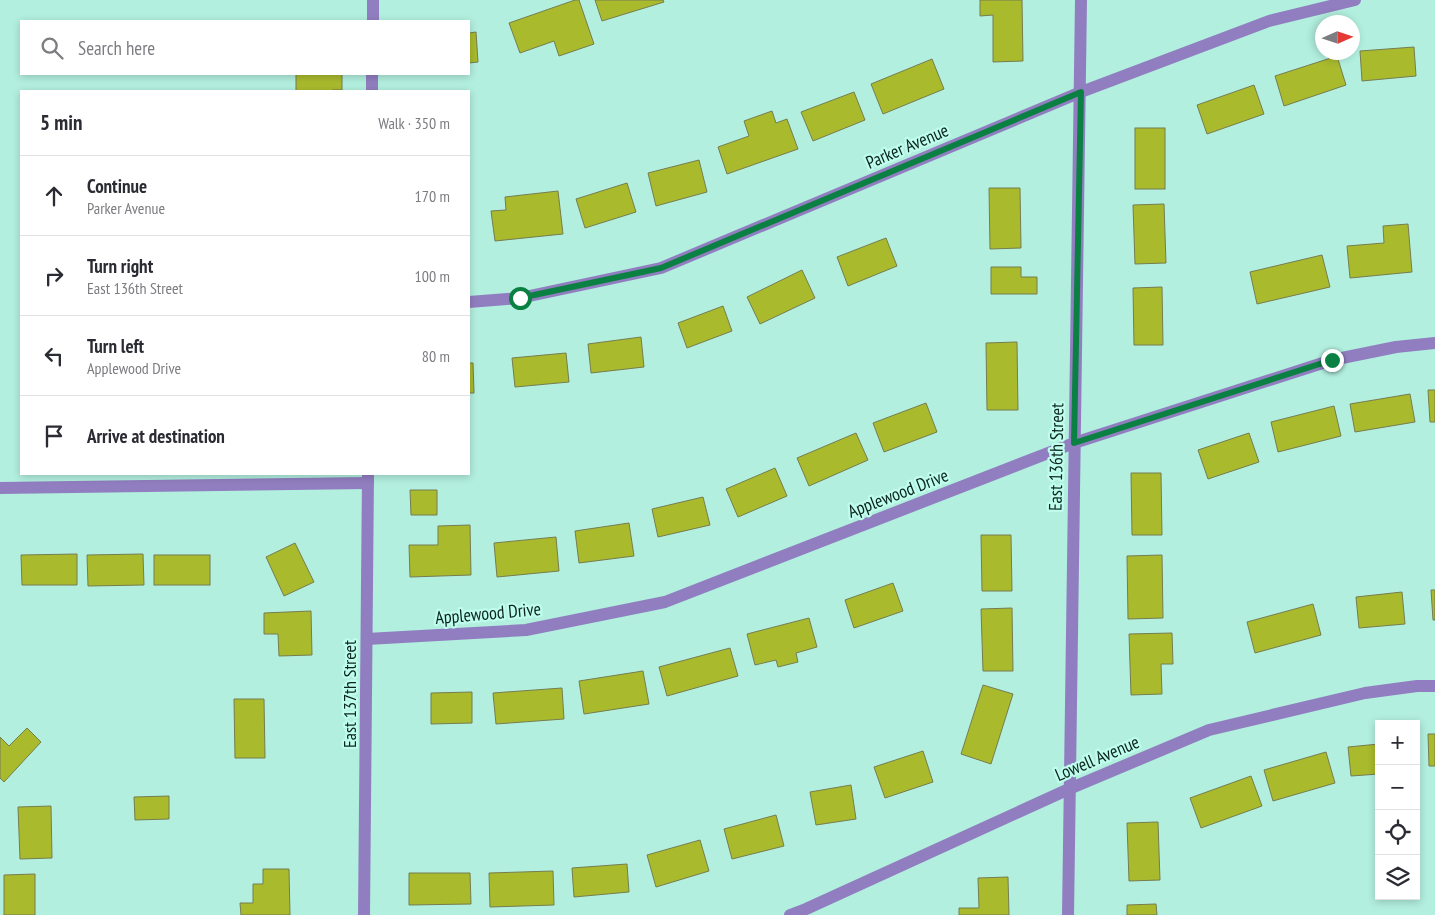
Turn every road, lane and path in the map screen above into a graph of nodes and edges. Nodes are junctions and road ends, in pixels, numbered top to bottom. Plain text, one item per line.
1 (373, 0) edge
2 (1082, 0) edge
3 (1354, 0) edge
4 (373, 20) edge
5 (372, 75) edge
6 (372, 90) edge
7 (1081, 92) junction
8 (470, 302) edge
9 (1435, 343) edge
10 (1074, 443) junction
11 (368, 478) edge
12 (0, 488) edge
13 (367, 639) junction
14 (1435, 686) edge
15 (1069, 789) junction
16 (364, 915) edge
17 (790, 915) edge
18 (1068, 915) edge

1 - 4 street
2 - 7 street, East 136th Street
3 - 7 street, Parker Avenue
5 - 6 street
7 - 8 street, Parker Avenue
7 - 10 street, East 136th Street
9 - 10 street, Applewood Drive
10 - 13 street, Applewood Drive
10 - 15 street, East 136th Street
11 - 12 street
11 - 13 street, East 137th Street
13 - 16 street, East 137th Street
14 - 15 street, Lowell Avenue
15 - 17 street, Lowell Avenue
15 - 18 street, East 136th Street

